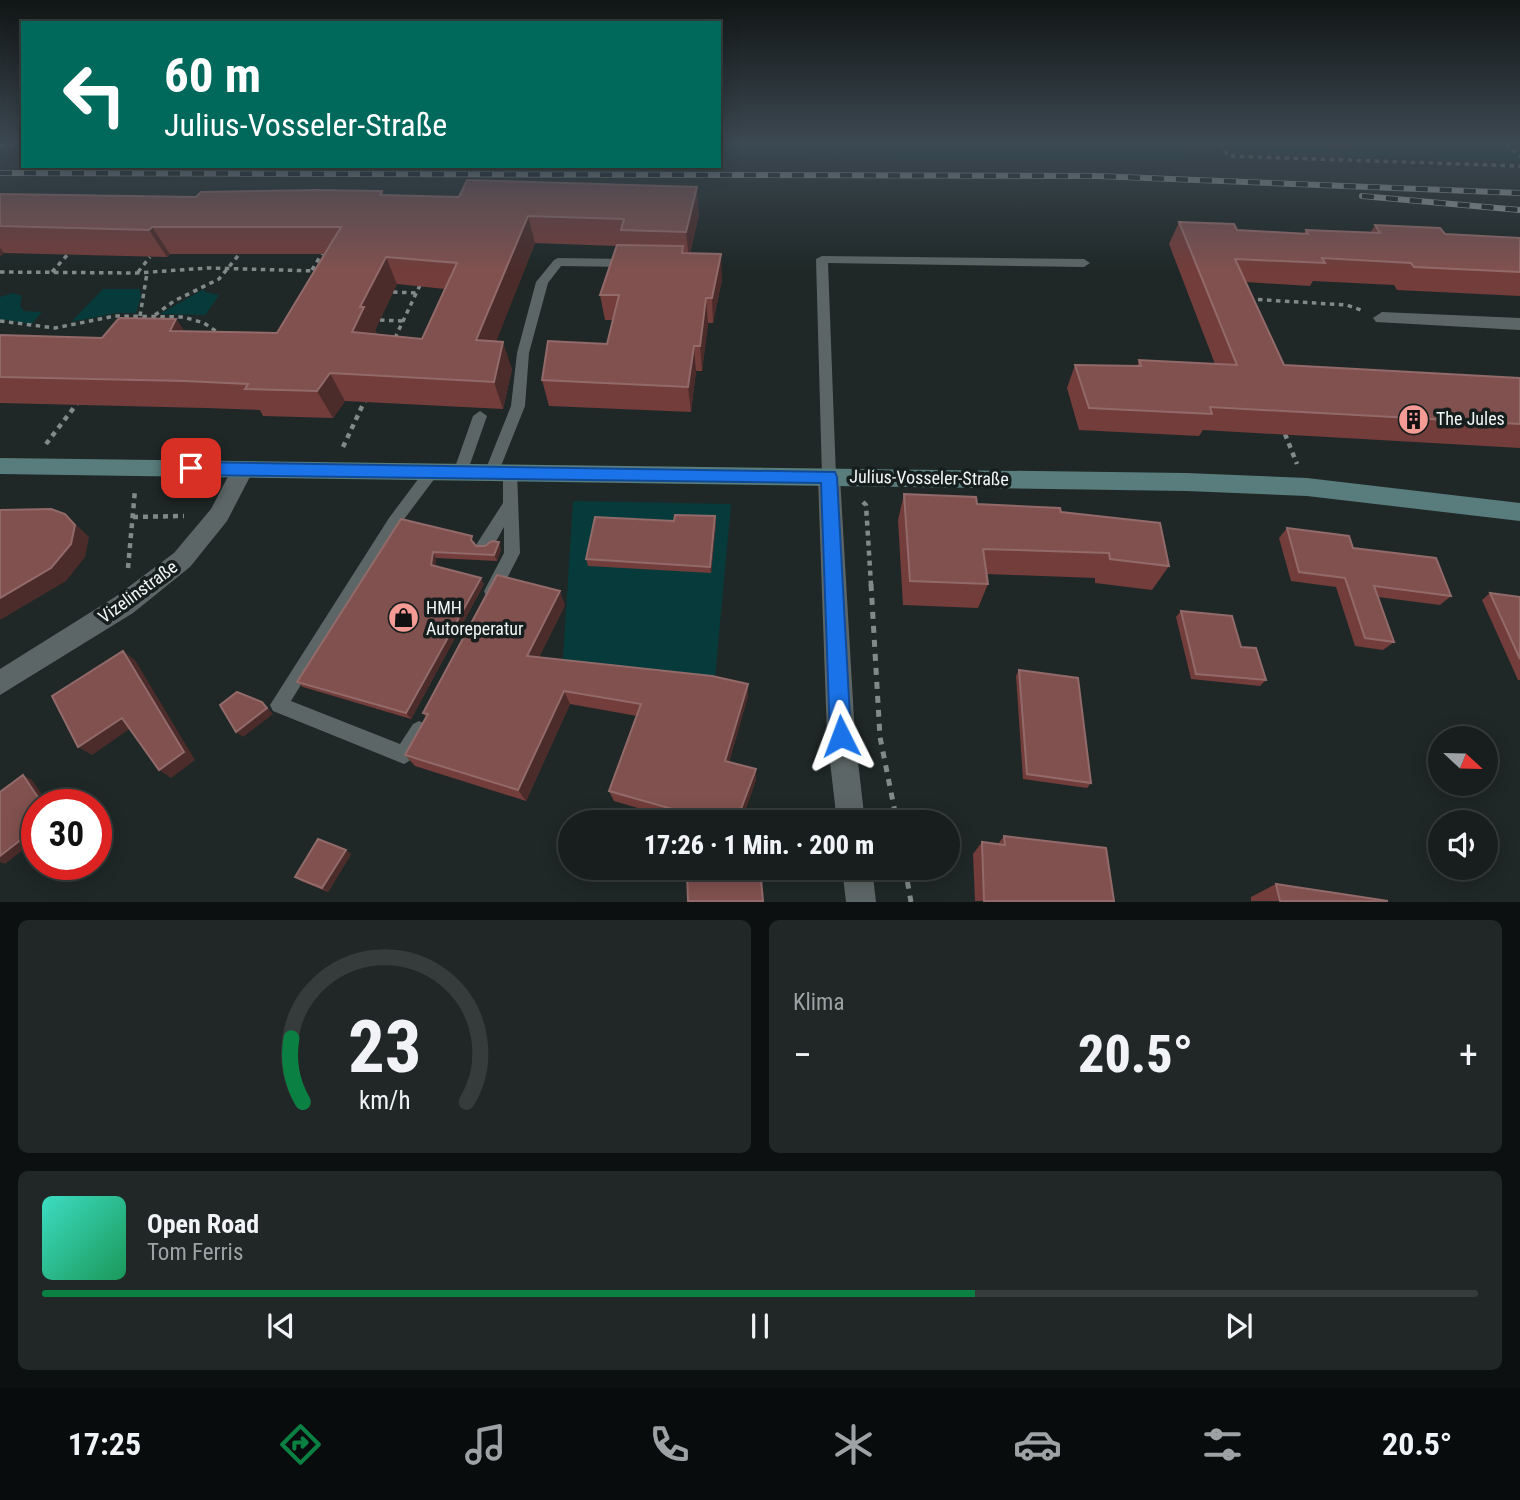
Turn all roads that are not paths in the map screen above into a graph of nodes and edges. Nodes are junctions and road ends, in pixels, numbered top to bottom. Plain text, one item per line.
1 (636, 263) edge
2 (1084, 263) dead end
3 (1382, 318) road end
4 (1520, 324) edge
5 (480, 416) dead end
6 (0, 466) edge
7 (243, 469) junction
8 (433, 470) junction
9 (461, 470) junction
10 (501, 471) junction
11 (829, 477) junction
12 (510, 504) junction
13 (1520, 513) edge
14 (484, 545) edge
15 (487, 601) edge
16 (0, 683) edge
17 (430, 710) edge
18 (850, 810) edge
19 (858, 880) edge
20 (861, 901) edge

1 - 10 lane
2 - 11 lane
3 - 4 street
5 - 9 lane
6 - 7 street, Julius-Vosseler-Straße
7 - 8 street, Julius-Vosseler-Straße
7 - 16 street, Vizelinstraße
8 - 9 street, Julius-Vosseler-Straße
8 - 17 lane
9 - 10 street, Julius-Vosseler-Straße
10 - 11 street, Julius-Vosseler-Straße
10 - 12 lane
11 - 13 street, Julius-Vosseler-Straße
11 - 18 street
12 - 14 lane
12 - 15 lane
19 - 20 street

